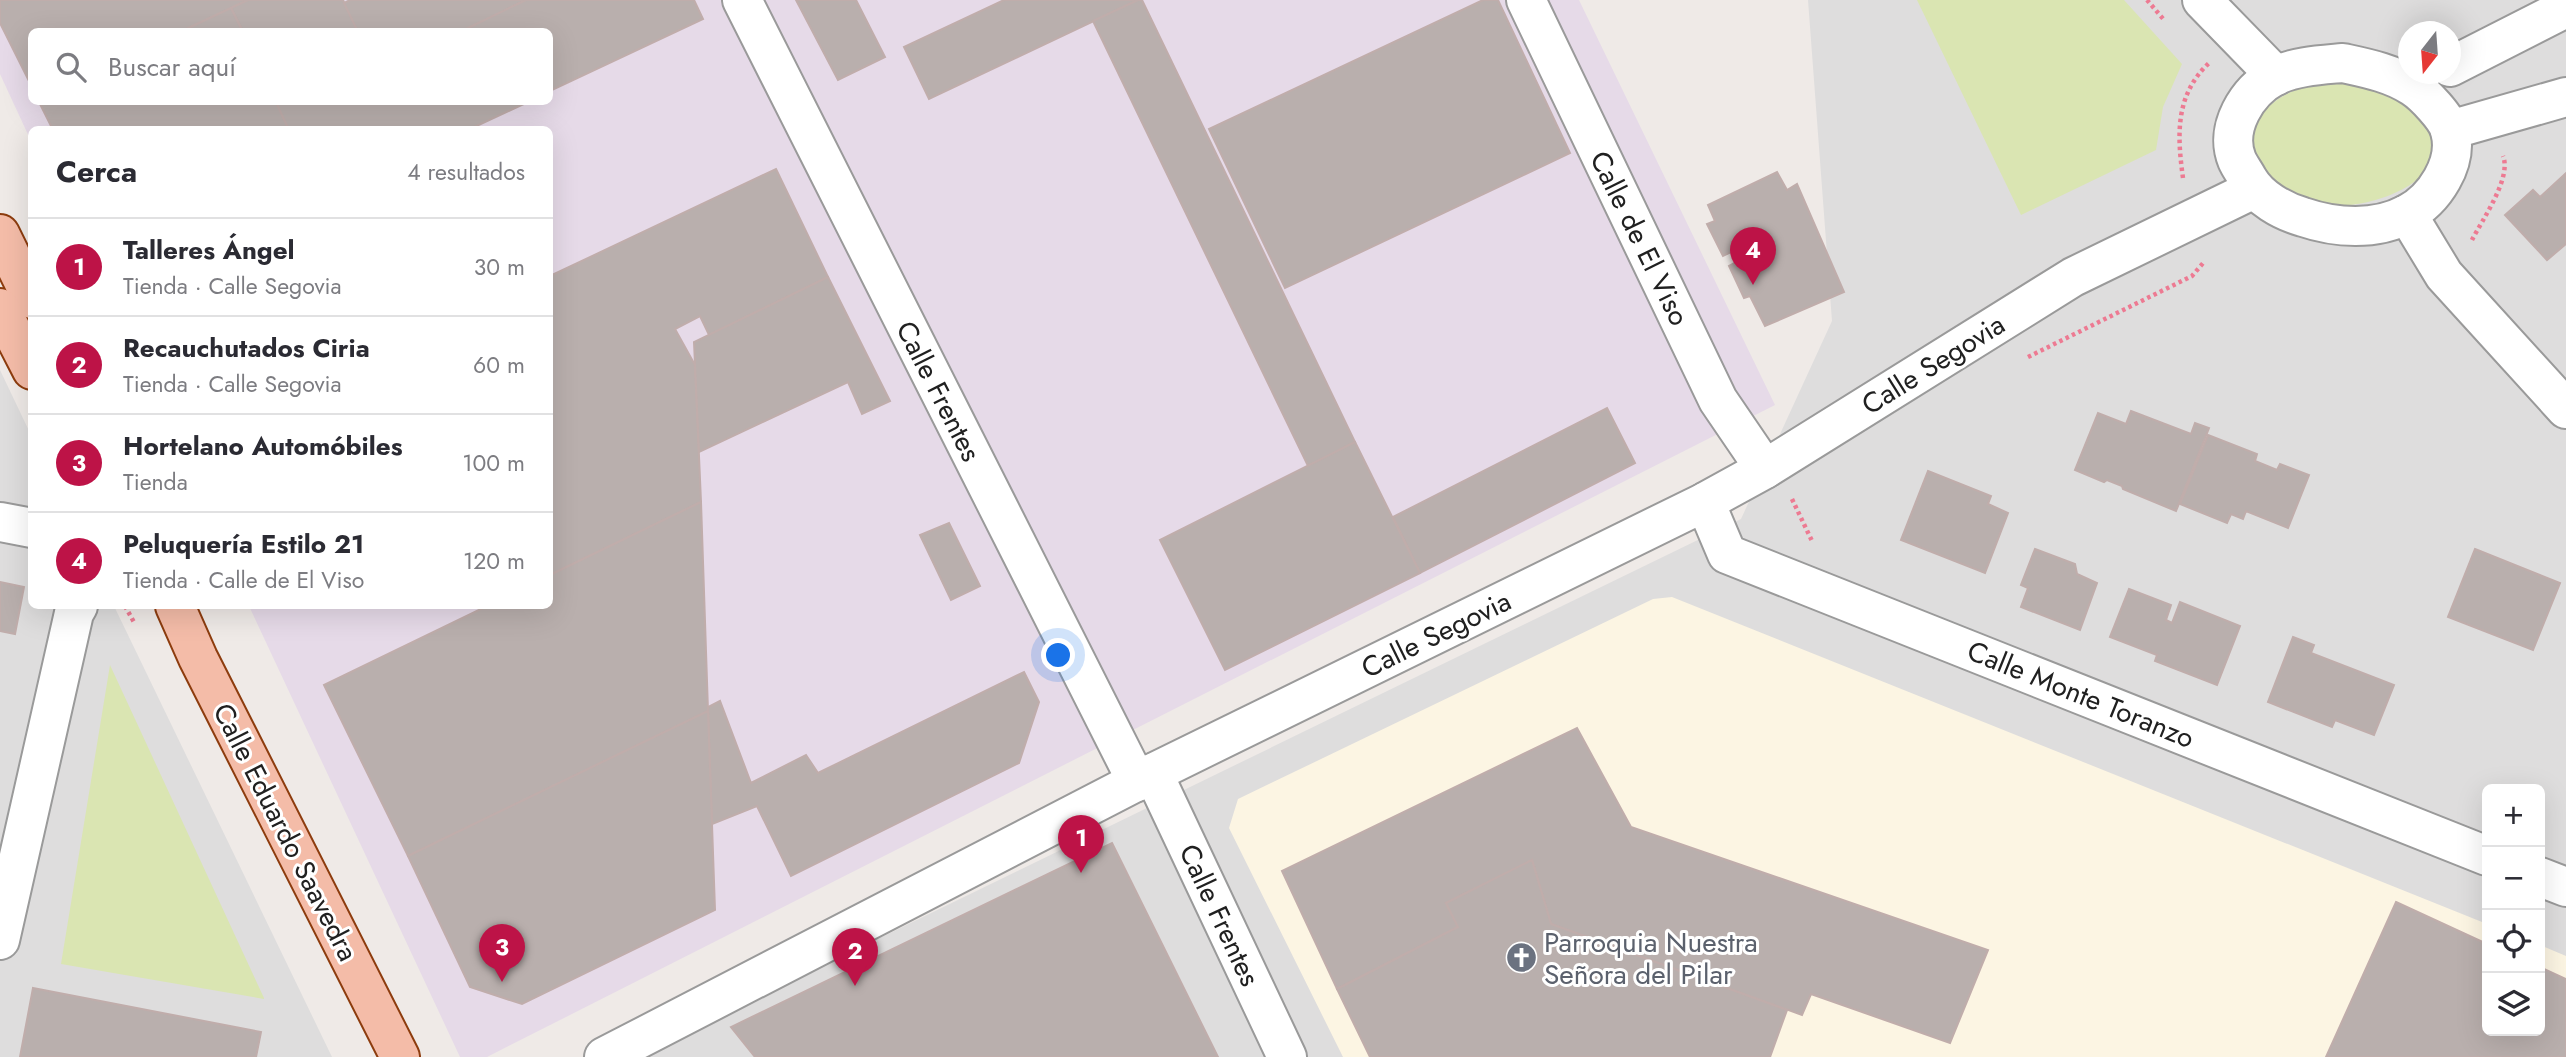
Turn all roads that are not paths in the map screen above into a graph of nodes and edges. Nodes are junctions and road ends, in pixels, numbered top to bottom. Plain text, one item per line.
1 (741, 0) edge
2 (1526, 0) edge
3 (2202, 0) edge
4 (2566, 8) edge
5 (2461, 62) edge
6 (2398, 75) edge
7 (2276, 76) junction
8 (2426, 84) edge
9 (2566, 97) edge
10 (2450, 130) junction
11 (2253, 189) junction
12 (2407, 214) junction
13 (0, 234) edge
14 (28, 291) edge
15 (0, 308) edge
16 (28, 362) edge
17 (2566, 409) edge
18 (1765, 469) junction
19 (1705, 502) junction
20 (0, 522) edge
21 (28, 527) edge
22 (76, 609) edge
23 (153, 609) edge
24 (176, 609) edge
25 (1145, 777) junction
26 (2482, 854) edge
27 (2545, 879) edge
28 (2566, 887) edge
29 (0, 940) edge
30 (372, 1057) edge
31 (400, 1057) edge
32 (604, 1057) edge
33 (1287, 1057) edge

1 - 25 street, Calle Frentes
2 - 18 street, Calle de El Viso
3 - 7 street
4 - 5 street
6 - 7 street
7 - 11 street
8 - 10 street
9 - 10 street
10 - 12 street
11 - 12 street
11 - 18 street, Calle Segovia
12 - 17 street
13 - 14 main road
15 - 16 main road
18 - 19 street, Calle Segovia
19 - 25 street, Calle Segovia
19 - 26 street, Calle Monte Toranzo
20 - 21 street
22 - 29 street
23 - 30 main road, Calle Eduardo Saavedra
24 - 31 main road, Calle Eduardo Saavedra
25 - 32 street, Calle Segovia
25 - 33 street, Calle Frentes
27 - 28 street

